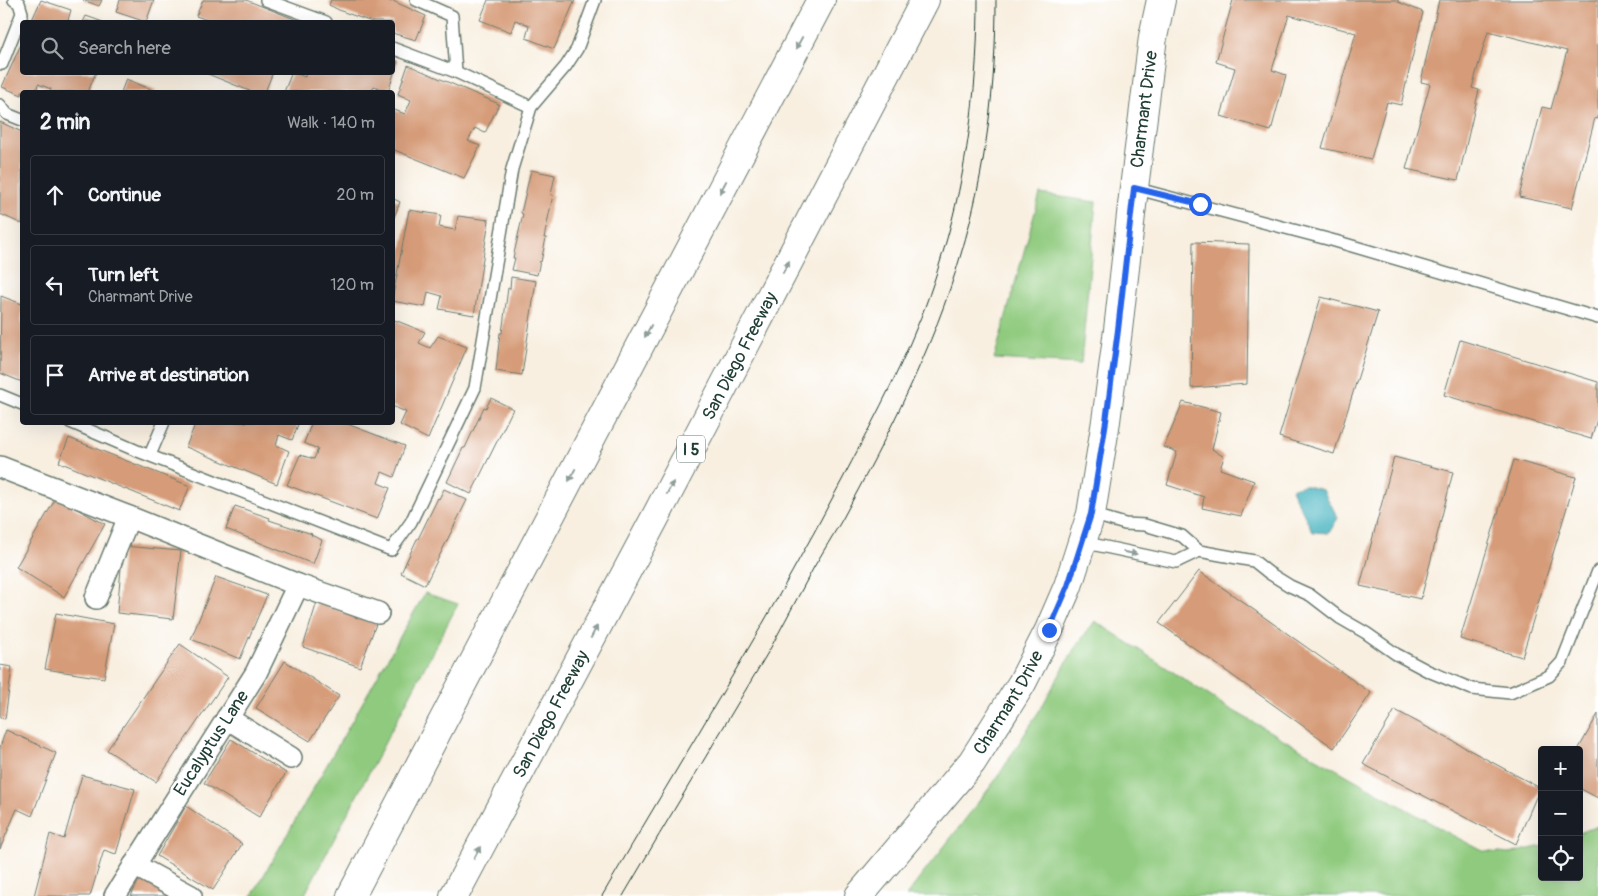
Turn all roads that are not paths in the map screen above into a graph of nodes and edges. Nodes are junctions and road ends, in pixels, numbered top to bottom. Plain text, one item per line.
1 (266, 0) edge
2 (416, 0) edge
3 (595, 0) edge
4 (821, 0) edge
5 (925, 0) edge
6 (1161, 0) edge
7 (20, 1) edge
8 (321, 20) edge
9 (395, 49) edge
10 (1, 67) edge
11 (456, 72) junction
12 (0, 105) edge
13 (531, 107) junction
14 (20, 119) edge
15 (1134, 188) junction
16 (1598, 318) edge
17 (0, 395) edge
18 (20, 403) edge
19 (80, 425) edge
20 (163, 425) edge
21 (150, 455) junction
22 (0, 467) edge
23 (1091, 514) junction
24 (129, 517) junction
25 (1082, 542) junction
26 (1199, 551) junction
27 (1598, 571) edge
28 (298, 585) junction
29 (96, 598) dead end
30 (378, 613) dead end
31 (227, 718) junction
32 (291, 758) dead end
33 (134, 865) junction
34 (115, 896) edge
35 (191, 896) edge
36 (351, 896) edge
37 (454, 896) edge
38 (859, 896) edge

1 - 8 lane
2 - 11 lane
3 - 13 lane
4 -> 36 main road
37 -> 5 main road, San Diego Freeway / I 5
6 - 15 main road, Charmant Drive
7 - 10 lane
9 - 11 lane
11 - 13 lane
12 - 14 lane
13 - 21 lane
15 - 16 lane
15 - 23 main road, Charmant Drive
17 - 18 lane
19 - 21 lane
20 - 21 lane
22 - 24 street
23 - 25 main road, Charmant Drive
23 - 26 lane
24 - 28 street
24 - 29 street
25 -> 26 lane
25 - 38 main road, Charmant Drive
26 - 27 lane
28 - 30 street
28 - 31 street, Eucalyptus Lane
31 - 32 street
31 - 33 street, Eucalyptus Lane
33 - 34 street, Eucalyptus Lane
33 - 35 street

